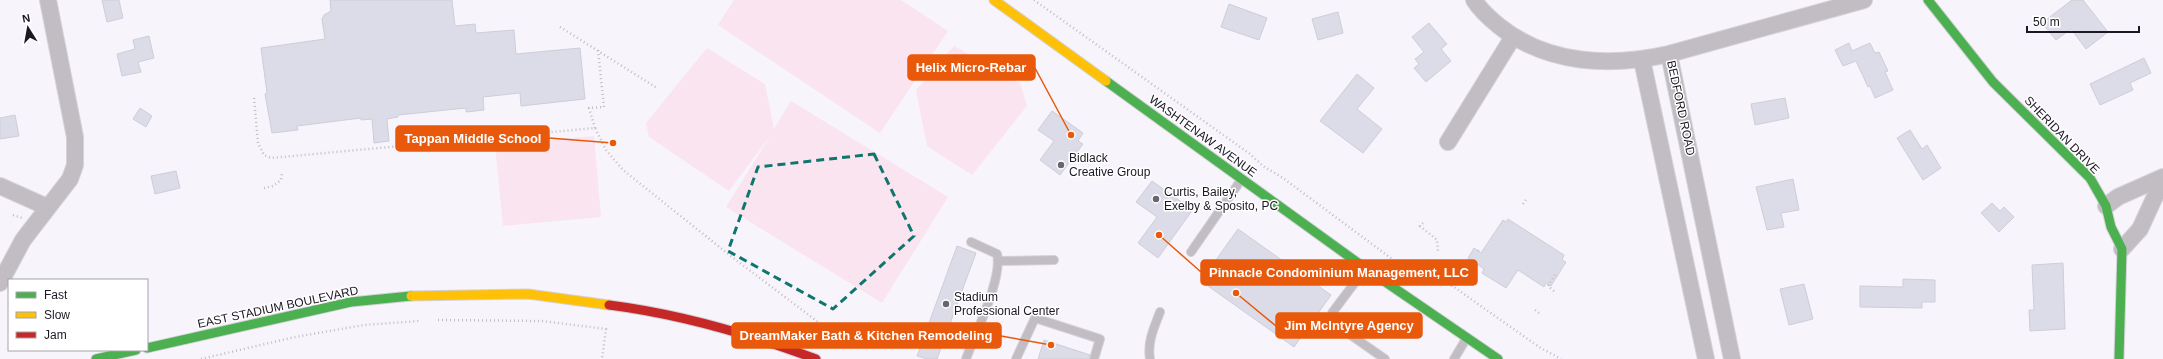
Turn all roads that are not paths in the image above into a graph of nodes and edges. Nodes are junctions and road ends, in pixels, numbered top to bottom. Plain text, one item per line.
1 (48, 0) edge
2 (994, 0) edge
3 (1474, 0) edge
4 (1864, 0) edge
5 (1928, 0) edge
6 (1513, 38) junction
7 (1670, 54) junction
8 (1642, 60) junction
9 (1448, 142) dead end
10 (2163, 178) edge
11 (1242, 179) junction
12 (0, 186) edge
13 (2106, 206) junction
14 (48, 207) junction
15 (971, 242) dead end
16 (2122, 249) junction
17 (1191, 252) dead end
18 (1054, 260) dead end
19 (999, 261) junction
20 (1365, 268) junction
21 (0, 283) edge
22 (1718, 289) junction
23 (1692, 295) junction
24 (1160, 312) dead end
25 (1467, 338) junction
26 (148, 348) edge
27 (132, 351) edge
28 (96, 359) edge
29 (816, 359) edge
30 (966, 359) edge
31 (1016, 359) edge
32 (1094, 359) edge
33 (1150, 359) edge
34 (1385, 359) edge
35 (1454, 359) edge
36 (1498, 359) edge
37 (1706, 359) edge
38 (1732, 359) edge
39 (2120, 359) edge

1 - 14 street
2 - 11 main road, WASHTENAW AVENUE
3 - 6 street
4 - 7 street, BEDFORD ROAD
5 - 13 main road, SHERIDAN DRIVE
6 - 8 street
6 - 9 street
7 - 8 street
7 - 22 street, BEDFORD ROAD
8 - 23 street
10 - 13 street
10 - 16 street
11 - 17 lane
11 - 20 main road, WASHTENAW AVENUE
12 - 14 street
13 - 16 main road, SHERIDAN DRIVE
14 - 21 street
15 - 19 lane
16 - 39 main road, SHERIDAN DRIVE
18 - 19 lane
19 - 30 lane
20 - 25 main road, WASHTENAW AVENUE
20 - 34 lane
22 - 23 street
22 - 38 street, BEDFORD ROAD
23 - 37 street
24 - 33 lane
25 - 35 lane
25 - 36 main road, WASHTENAW AVENUE
26 - 29 main road, EAST STADIUM BOULEVARD
27 - 28 main road
31 - 32 lane

